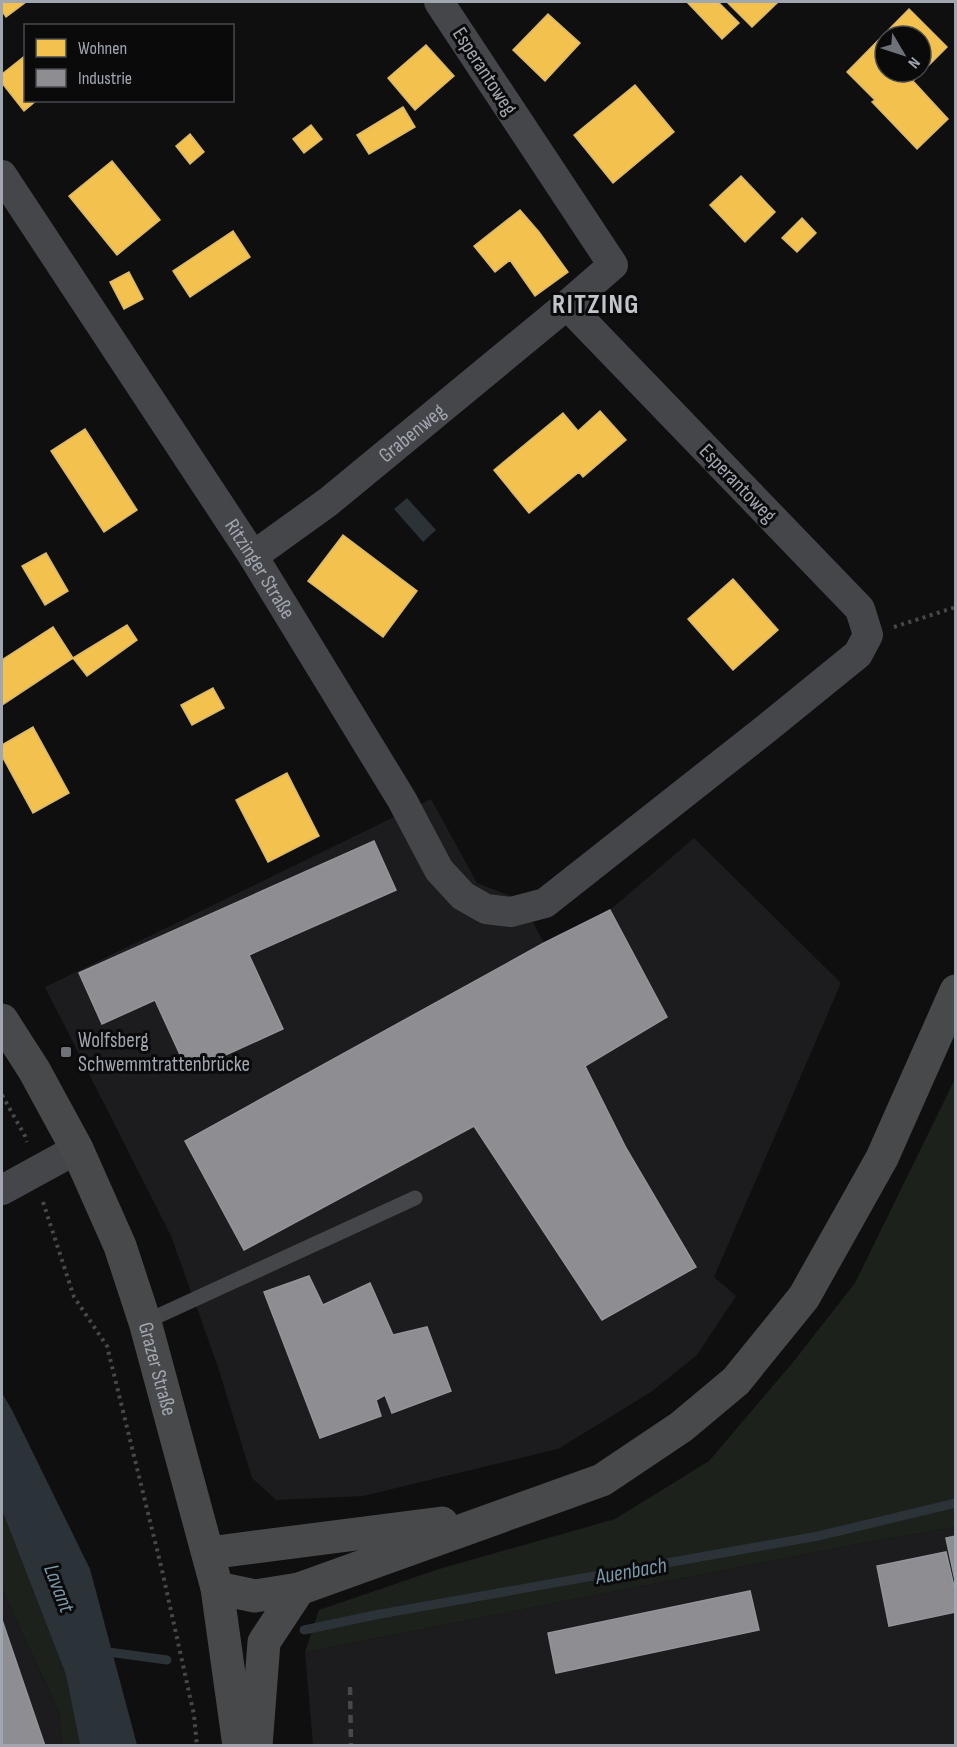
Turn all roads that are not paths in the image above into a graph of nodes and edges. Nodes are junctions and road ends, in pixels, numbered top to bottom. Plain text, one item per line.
1 (439, 2) edge
2 (2, 175) edge
3 (567, 305) junction
4 (253, 556) junction
5 (545, 903) joint
6 (956, 992) edge
7 (2, 1020) edge
8 (77, 1149) junction
9 (2, 1190) edge
10 (415, 1198) dead end
11 (146, 1322) junction
12 (501, 1516) junction
13 (209, 1553) junction
14 (217, 1588) junction
15 (299, 1589) junction
16 (239, 1746) edge
17 (256, 1746) edge

1 - 3 street, Esperantoweg
2 - 4 street, Ritzinger Straße
3 - 4 street, Grabenweg
3 - 5 street, Esperantoweg
4 - 5 street, Ritzinger Straße
6 - 12 main road
7 - 8 main road, Grazer Straße
8 - 9 street
8 - 11 main road, Grazer Straße
10 - 11 lane
11 - 13 main road, Grazer Straße
12 - 13 main road
12 - 15 main road
13 - 14 main road, Grazer Straße
14 - 15 main road
14 - 16 main road, Grazer Straße
15 - 17 main road

